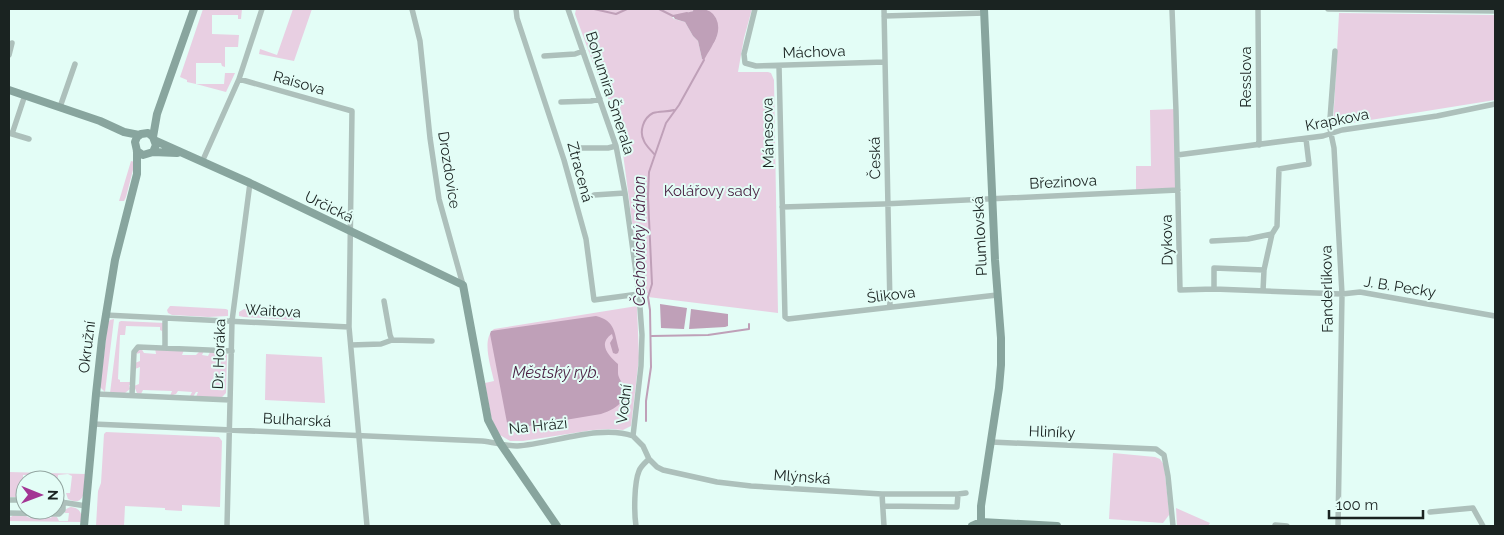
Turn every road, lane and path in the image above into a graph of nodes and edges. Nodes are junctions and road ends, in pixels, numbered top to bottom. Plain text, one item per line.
1 (194, 9) edge
2 (262, 9) edge
3 (412, 9) edge
4 (516, 9) edge
5 (568, 9) edge
6 (755, 9) edge
7 (884, 9) edge
8 (1172, 9) edge
9 (1258, 9) edge
10 (1328, 9) edge
11 (1339, 9) edge
12 (1482, 10) edge
13 (985, 11) edge
14 (1495, 11) edge
15 (884, 16) junction
16 (12, 43) dead end
17 (583, 51) junction
18 (1335, 51) dead end
19 (9, 55) edge
20 (544, 56) dead end
21 (885, 62) junction
22 (75, 64) dead end
23 (779, 66) junction
24 (239, 79) junction
25 (9, 90) edge
26 (25, 95) junction
27 (600, 99) junction
28 (561, 102) dead end
29 (1495, 104) edge
30 (60, 107) junction
31 (157, 114) junction
32 (124, 132) junction
33 (10, 133) edge
34 (142, 134) junction
35 (1331, 134) junction
36 (29, 139) dead end
37 (155, 139) junction
38 (1306, 139) junction
39 (1259, 145) junction
40 (616, 146) junction
41 (136, 148) junction
42 (577, 148) dead end
43 (151, 153) junction
44 (184, 154) junction
45 (1180, 155) junction
46 (202, 162) junction
47 (137, 174) junction
48 (250, 183) junction
49 (1178, 190) junction
50 (625, 193) junction
51 (594, 194) dead end
52 (992, 198) junction
53 (889, 204) junction
54 (782, 207) junction
55 (350, 232) junction
56 (1272, 234) junction
57 (1212, 241) dead end
58 (1264, 270) junction
59 (463, 285) junction
60 (1214, 289) junction
61 (1180, 290) joint
62 (1264, 290) junction
63 (639, 294) junction
64 (1342, 294) junction
65 (997, 295) junction
66 (384, 301) dead end
67 (640, 305) joint
68 (890, 307) junction
69 (105, 315) junction
70 (1495, 316) edge
71 (165, 318) junction
72 (788, 319) joint
73 (232, 321) junction
74 (349, 327) junction
75 (472, 333) joint
76 (392, 340) junction
77 (432, 341) dead end
78 (351, 345) junction
79 (165, 347) junction
80 (232, 351) junction
81 (96, 394) junction
82 (132, 396) junction
83 (230, 400) junction
84 (93, 424) junction
85 (229, 430) junction
86 (358, 435) junction
87 (633, 436) junction
88 (991, 442) junction
89 (500, 443) junction
90 (650, 459) junction
91 (882, 494) junction
92 (958, 494) junction
93 (966, 494) dead end
94 (65, 502) edge
95 (86, 506) junction
96 (883, 506) junction
97 (1430, 512) dead end
98 (981, 524) edge
99 (1275, 525) edge
100 (84, 526) edge
101 (227, 526) edge
102 (367, 526) edge
103 (557, 526) edge
104 (636, 526) edge
105 (884, 526) edge
106 (972, 526) edge
107 (1057, 526) edge
108 (1173, 526) edge
109 (1287, 526) edge
110 (1338, 526) edge
111 (1483, 526) edge

1 - 31 street
2 - 24 street
3 - 59 street, Drozdovice
4 - 63 street, Ztracená
5 - 17 street, Bohumíra Šmerala
6 - 23 street, Máchova
7 - 15 street, Česká
8 - 45 street, Dykova
9 - 39 street, Resslova
10 - 11 street
11 - 12 street
12 - 14 street
13 - 15 street
13 - 52 street, Plumlovská
15 - 21 street, Česká
16 - 19 street
17 - 20 street
17 - 27 street, Bohumíra Šmerala
18 - 35 street, Fanderlíkova
21 - 23 street, Máchova
21 - 53 street, Česká
22 - 30 street
23 - 54 street, Mánesova
24 - 46 street
24 - 55 street, Raisova
25 - 26 street
26 - 30 street
26 - 33 street
27 - 28 street
27 - 40 street, Bohumíra Šmerala
29 - 35 street, Krapkova
30 - 32 street
31 - 34 street
31 - 37 street
32 - 34 street
32 - 41 street
33 - 36 street
34 - 37 street
34 - 41 street
35 - 38 street, Krapkova
35 - 64 street, Fanderlíkova
37 - 43 street
37 - 44 street, Určická
38 - 39 street, Krapkova
38 - 56 street
39 - 45 street, Krapkova
40 - 42 street
40 - 50 street, Bohumíra Šmerala
41 - 43 street
41 - 47 street, Okružní
43 - 44 street, Určická
43 - 47 street, Okružní
44 - 46 street, Určická
45 - 49 street, Dykova
46 - 48 street, Určická
47 - 69 street, Okružní
48 - 55 street, Určická
48 - 73 street, Dr. Horáka
49 - 52 street, Březinova
49 - 61 street, Dykova
50 - 51 street
50 - 63 street, Bohumíra Šmerala
52 - 53 street, Březinova
52 - 65 street, Plumlovská
53 - 54 street, Březinova
53 - 68 street, Česká
54 - 72 street, Mánesova
55 - 59 street, Určická
55 - 74 street
56 - 57 street
56 - 58 street
58 - 60 street
58 - 62 street
59 - 75 street, Drozdovice
60 - 61 street, J. B. Pecky
60 - 62 street, J. B. Pecky
62 - 64 street, J. B. Pecky
63 - 67 street, Bohumíra Šmerala
64 - 70 street, J. B. Pecky
64 - 110 street, Fanderlíkova
65 - 68 street, Šlikova
65 - 88 street, Plumlovská
66 - 76 street
67 - 87 street, Vodní
68 - 72 street, Šlikova
69 - 71 street, Waitova
69 - 81 street, Okružní
71 - 73 street, Waitova
71 - 79 street
73 - 74 street, Waitova
73 - 80 street, Dr. Horáka
74 - 78 street
75 - 89 street, Na Hrázi
76 - 77 street
76 - 78 street
78 - 86 street
79 - 80 street
79 - 82 street
80 - 83 street, Dr. Horáka
81 - 82 street
81 - 84 street, Okružní
82 - 83 street
83 - 85 street, Dr. Horáka
84 - 85 street, Bulharská
84 - 95 street, Okružní
85 - 86 street, Bulharská
85 - 101 street, Dr. Horáka
86 - 89 street, Bulharská
86 - 102 street
87 - 89 street, Na Hrázi
87 - 90 street, Vodní
88 - 98 street, Plumlovská
88 - 108 street, Hliníky
89 - 103 street
90 - 91 street, Mlýnská
90 - 104 street
91 - 92 street, Mlýnská
91 - 96 street
92 - 93 street, Mlýnská
92 - 96 street
94 - 95 street
95 - 100 street, Okružní
96 - 105 street
97 - 111 street
98 - 106 street
98 - 107 street
99 - 109 street

